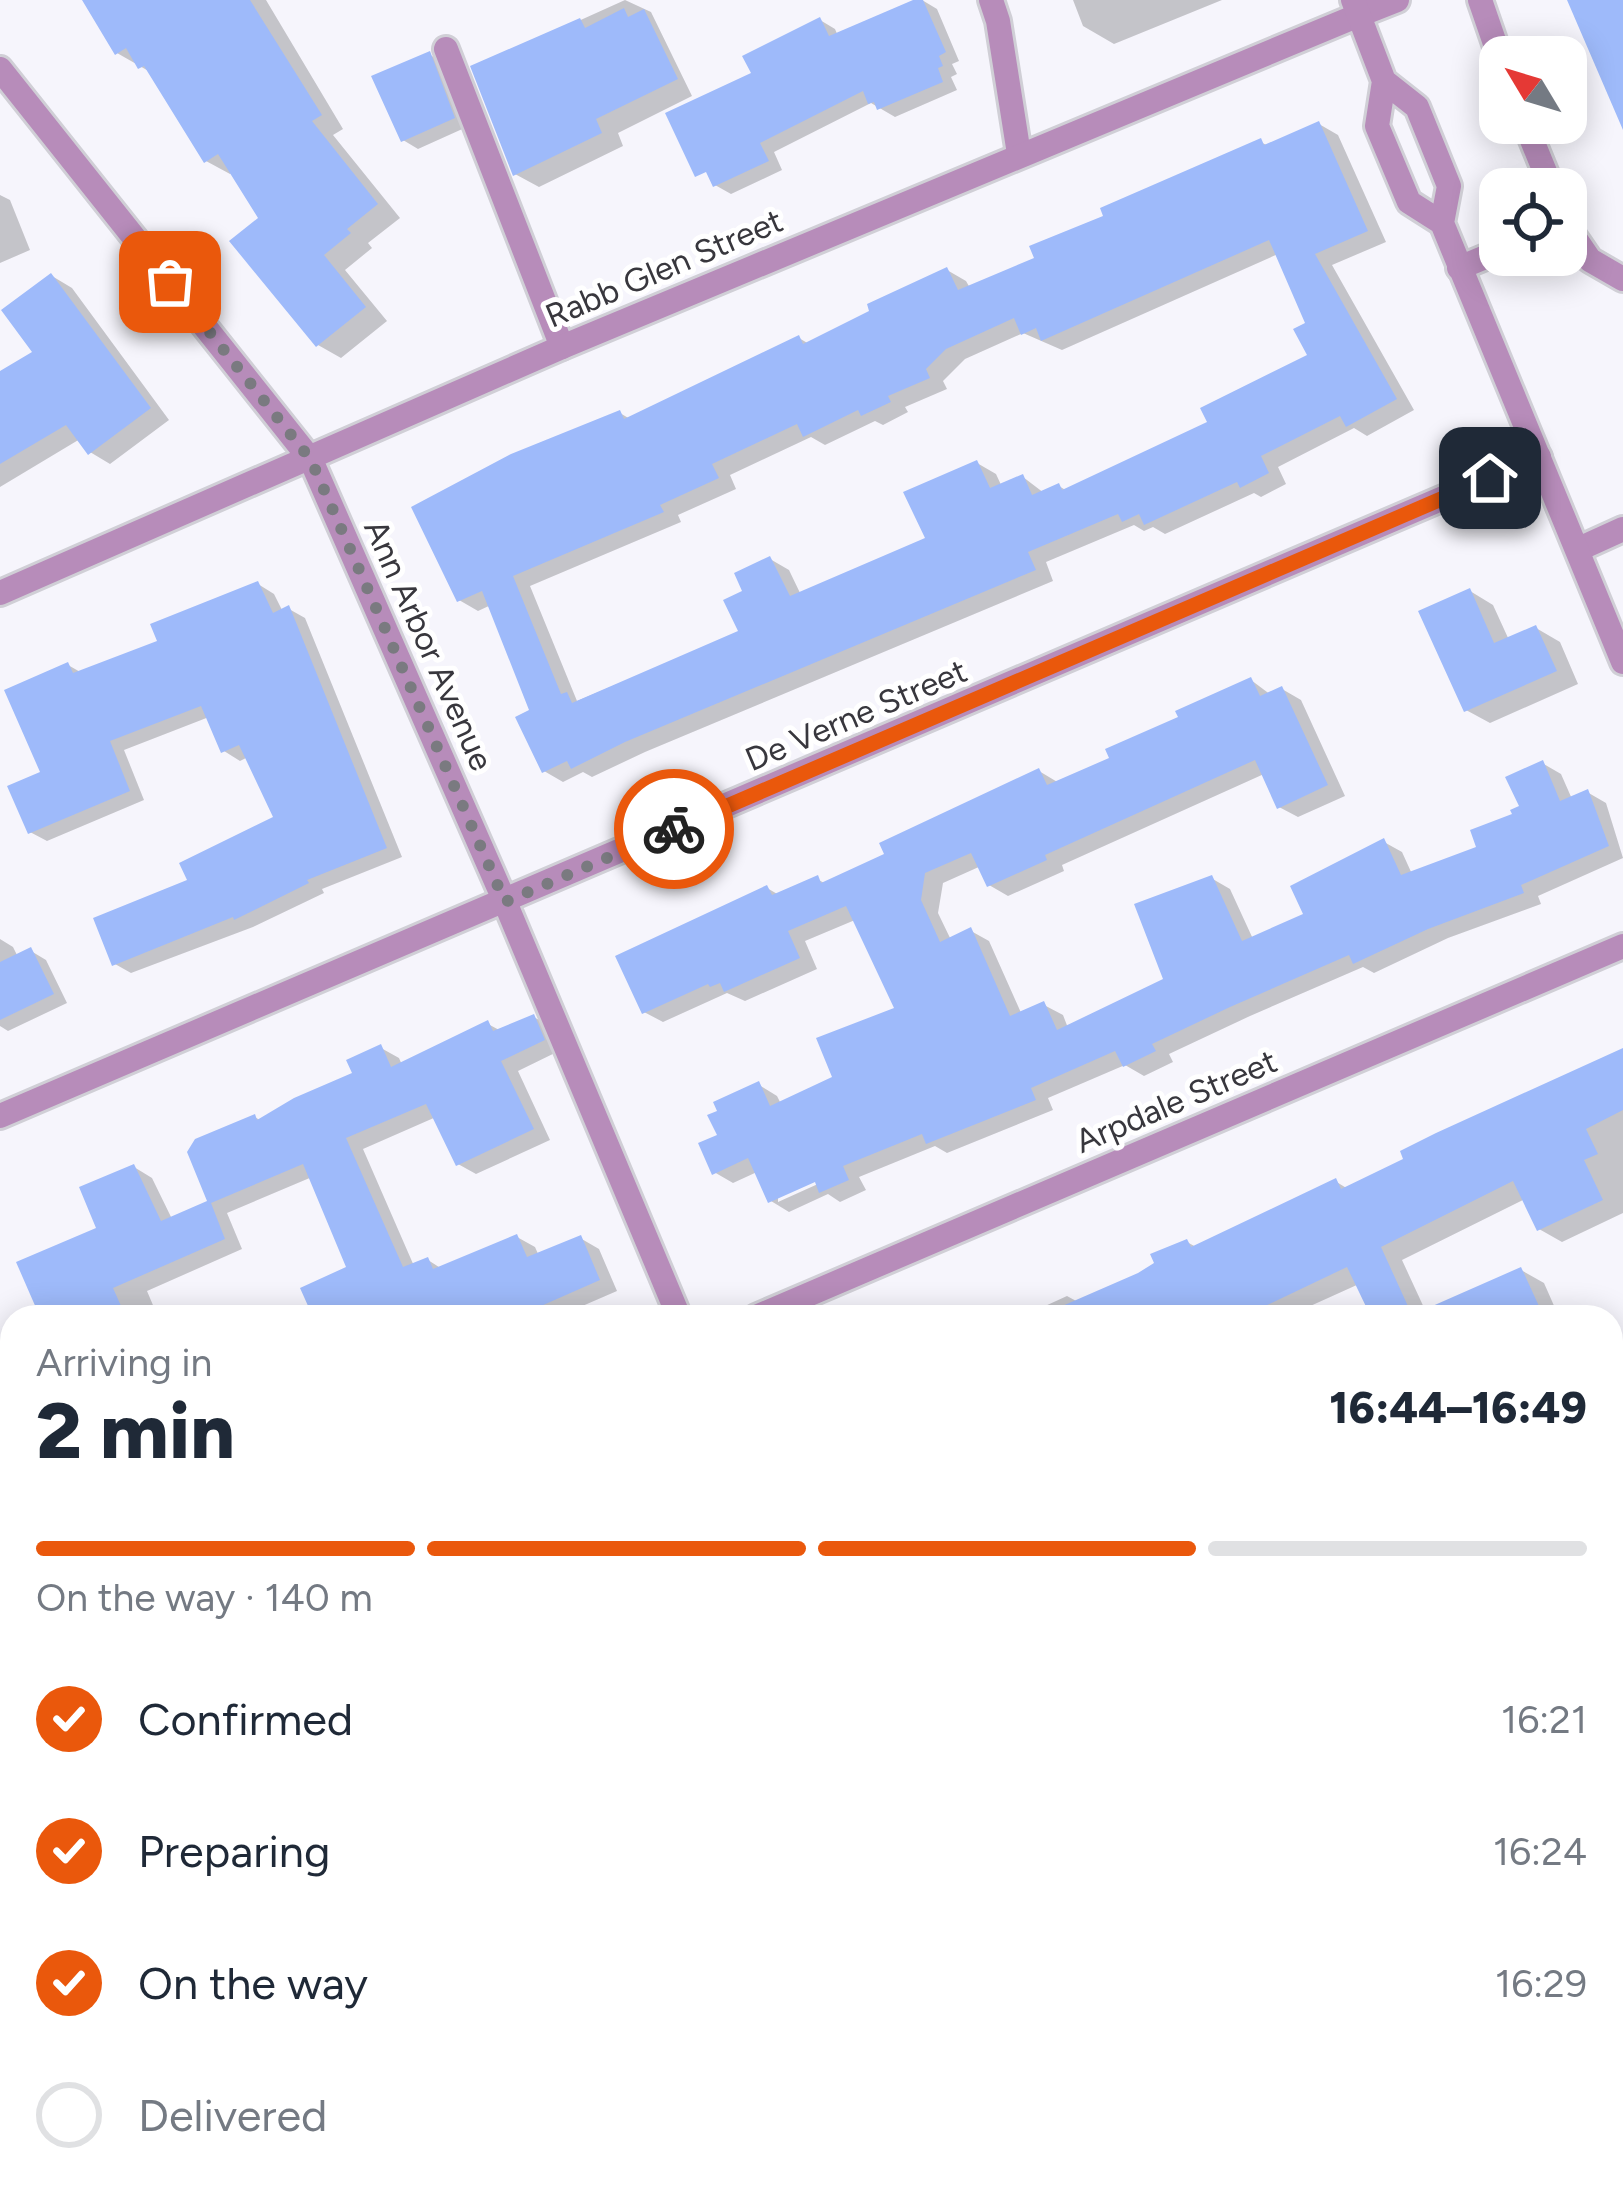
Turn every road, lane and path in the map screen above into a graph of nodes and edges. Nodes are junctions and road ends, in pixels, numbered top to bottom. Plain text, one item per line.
1 (992, 0) edge
2 (1397, 0) edge
3 (1480, 0) edge
4 (1356, 8) edge
5 (1492, 36) edge
6 (446, 49) dead end
7 (0, 69) edge
8 (1384, 81) junction
9 (1018, 154) junction
10 (1442, 224) junction
11 (1587, 256) edge
12 (1479, 260) edge
13 (1459, 268) junction
14 (1623, 279) edge
15 (562, 346) junction
16 (1539, 457) junction
17 (311, 460) junction
18 (1623, 529) edge
19 (1579, 549) junction
20 (0, 593) edge
21 (1623, 662) edge
22 (505, 902) junction
23 (1623, 946) edge
24 (0, 1117) edge
25 (674, 1305) edge
26 (784, 1305) edge

1 - 9 street
2 - 4 street, Rabb Glen Street
3 - 5 street
4 - 8 street
4 - 9 street, Rabb Glen Street
6 - 15 street
7 - 17 street, Ann Arbor Avenue
8 - 10 street
8 - 10 street
9 - 15 street, Rabb Glen Street
10 - 13 street
11 - 14 street
12 - 13 street
13 - 16 street
15 - 17 street, Rabb Glen Street
16 - 19 street
16 - 22 street, De Verne Street
17 - 20 street, Rabb Glen Street
17 - 22 street, Ann Arbor Avenue
18 - 19 street
19 - 21 street
22 - 24 street, De Verne Street
22 - 25 street, Ann Arbor Avenue
23 - 26 street, Arpdale Street

